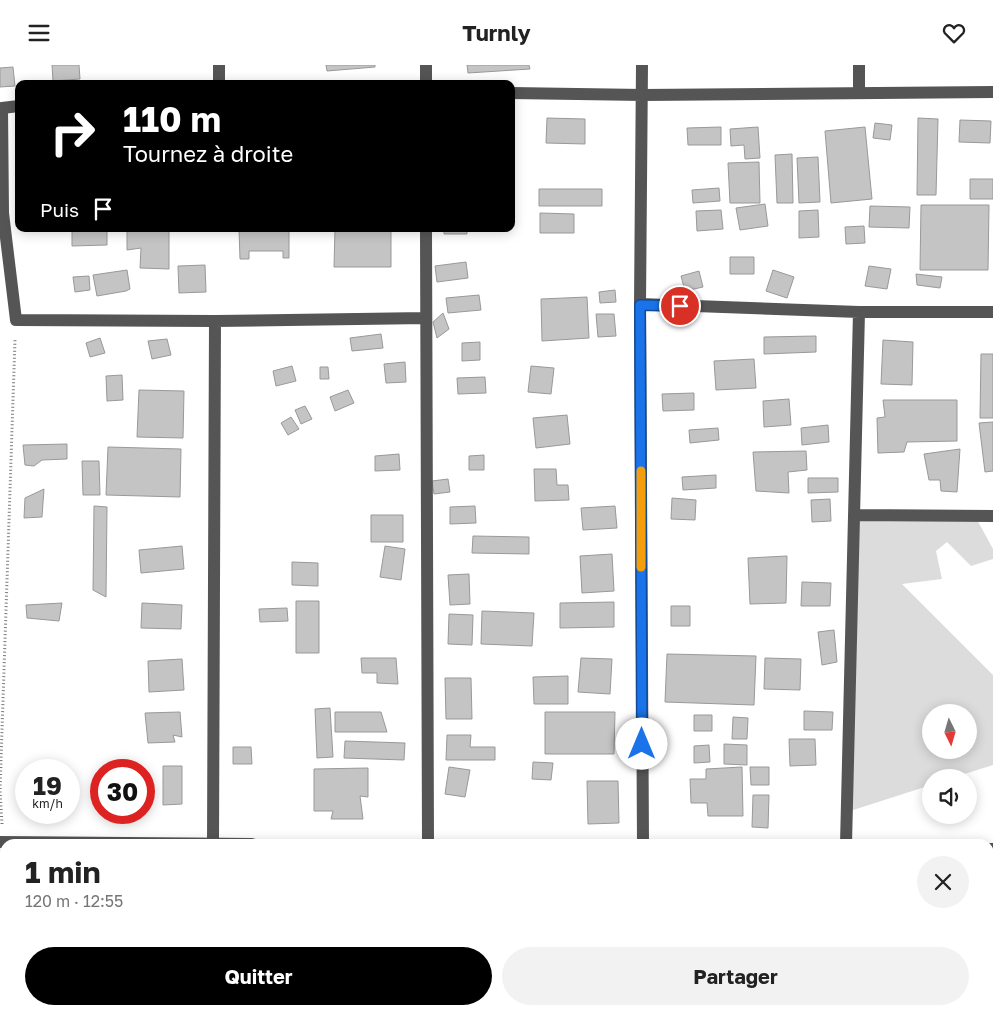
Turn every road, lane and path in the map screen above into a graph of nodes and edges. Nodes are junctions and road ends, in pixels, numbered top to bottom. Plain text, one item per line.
1 (219, 65) edge
2 (426, 65) edge
3 (642, 65) edge
4 (859, 65) edge
5 (219, 80) edge
6 (426, 80) edge
7 (993, 92) edge
8 (515, 93) edge
9 (859, 93) junction
10 (643, 95) junction
11 (15, 107) edge
12 (426, 232) edge
13 (640, 305) junction
14 (859, 312) junction
15 (993, 312) edge
16 (426, 318) junction
17 (16, 320) junction
18 (215, 321) junction
19 (854, 515) junction
20 (993, 516) edge
21 (1, 839) edge
22 (213, 839) edge
23 (428, 839) edge
24 (643, 839) edge
25 (846, 839) edge

1 - 5 street
2 - 6 street
3 - 10 street
4 - 9 street
7 - 9 street
8 - 10 street
9 - 10 street
10 - 13 street
11 - 17 street
12 - 16 street
13 - 14 street
13 - 24 street
14 - 15 street
14 - 19 street
16 - 18 street
16 - 23 street
17 - 18 street
17 - 21 path
18 - 22 street
19 - 20 street
19 - 25 street

